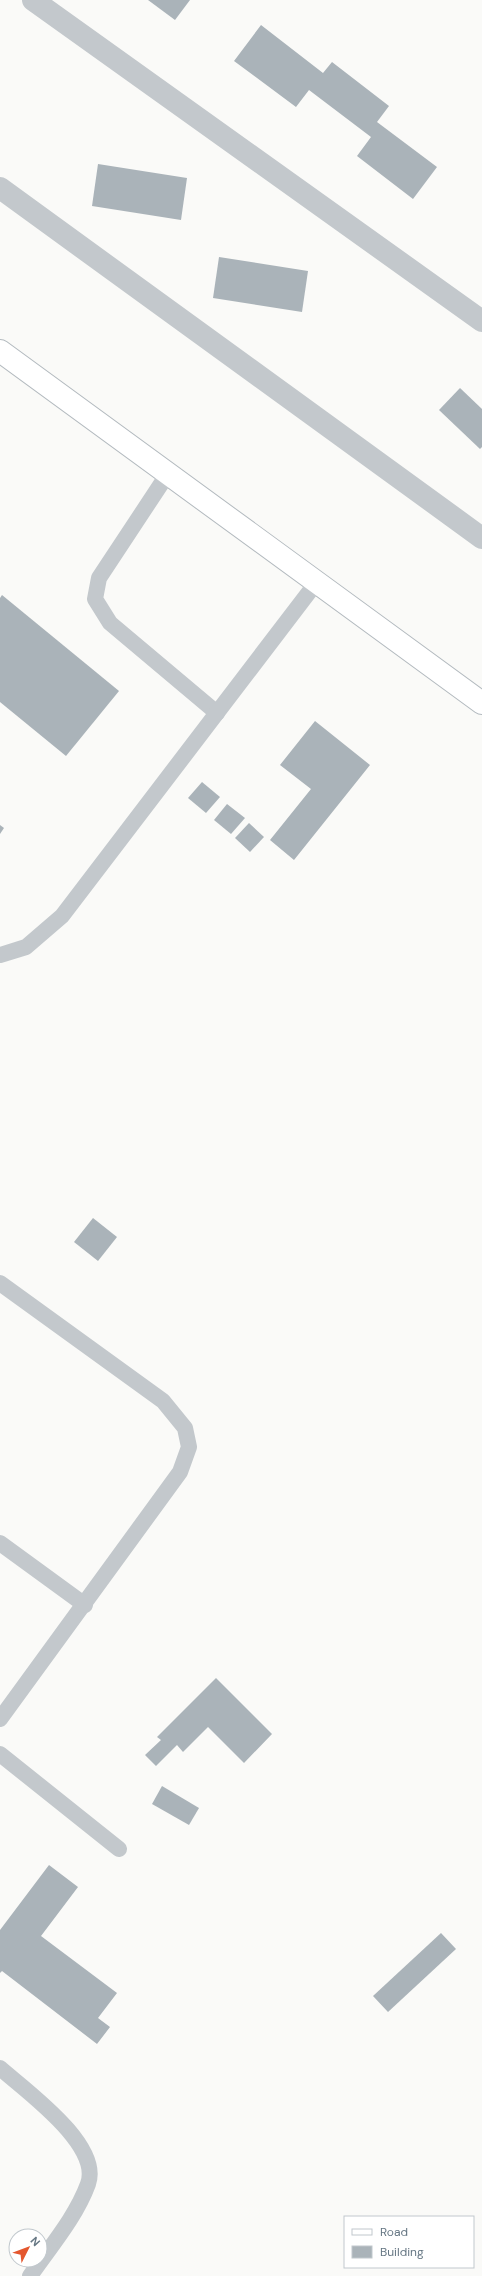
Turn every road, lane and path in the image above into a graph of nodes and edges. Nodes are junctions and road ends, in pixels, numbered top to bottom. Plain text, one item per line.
1 (33, 0) edge
2 (0, 188) edge
3 (482, 321) edge
4 (0, 351) edge
5 (167, 475) junction
6 (482, 538) edge
7 (316, 583) junction
8 (482, 703) edge
9 (216, 713) junction
10 (0, 955) edge
11 (0, 1283) edge
12 (0, 1543) edge
13 (85, 1604) junction
14 (0, 1719) edge
15 (0, 1754) edge
16 (119, 1849) dead end
17 (0, 2068) edge
18 (30, 2276) edge

1 - 3 street
2 - 6 street
4 - 5 street
5 - 7 street
5 - 9 lane
7 - 8 street
7 - 9 lane
9 - 10 lane
11 - 13 lane
12 - 13 lane
13 - 14 lane
15 - 16 lane
17 - 18 lane

